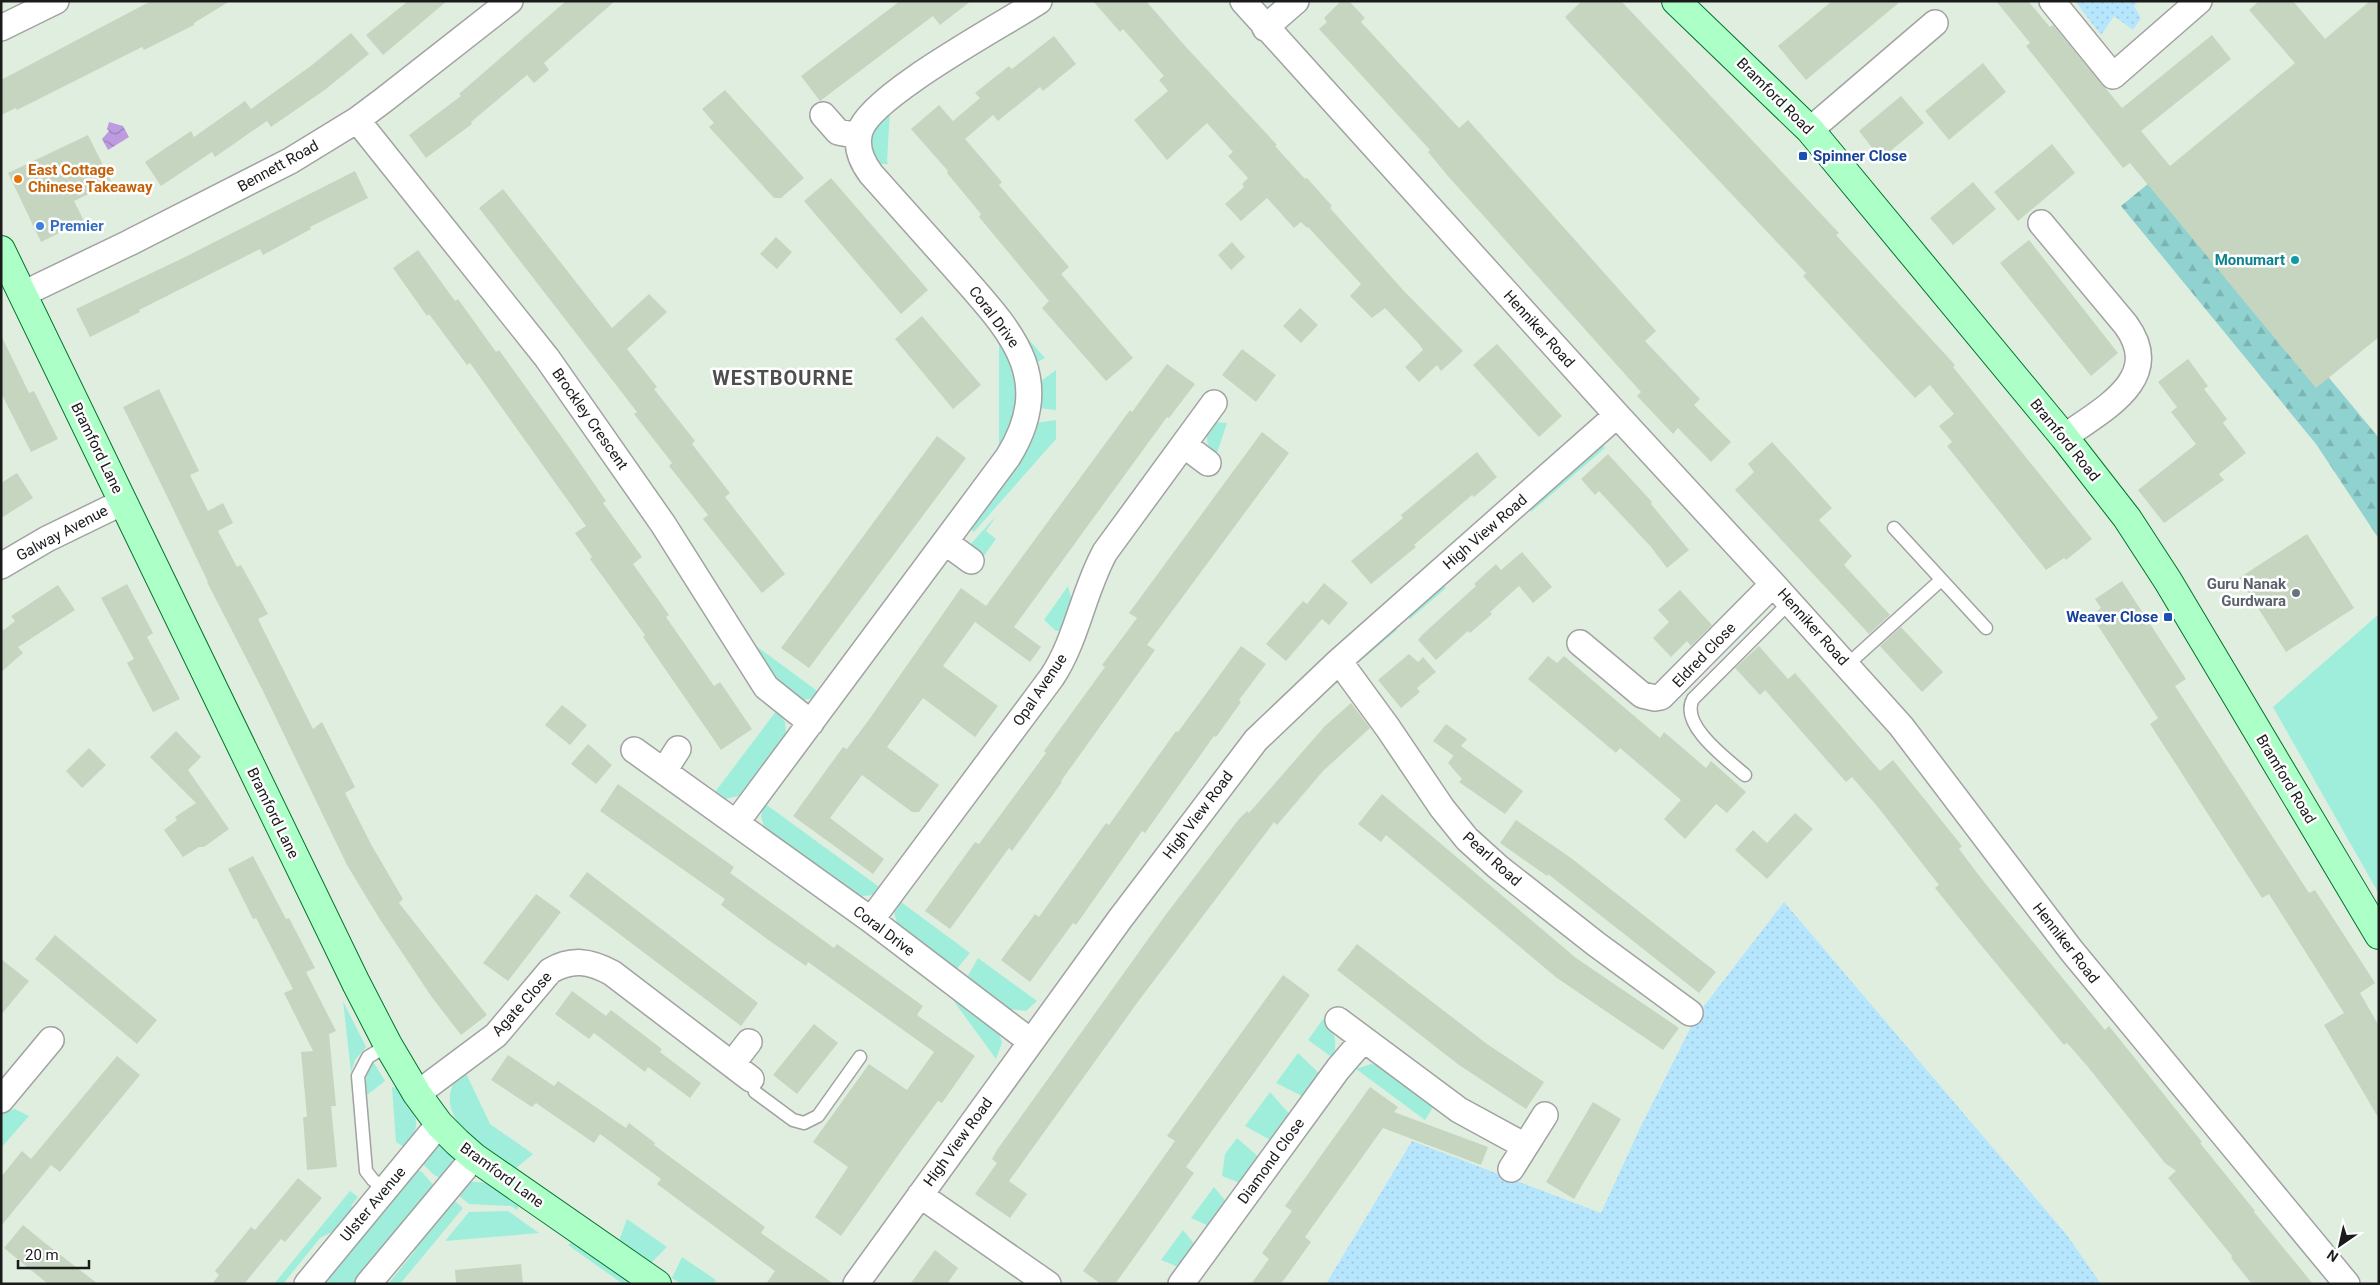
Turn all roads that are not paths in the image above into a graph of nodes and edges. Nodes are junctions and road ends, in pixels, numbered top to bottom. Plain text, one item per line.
1 (56, 1) edge
2 (510, 1) edge
3 (1039, 1) edge
4 (1243, 1) edge
5 (1296, 1) edge
6 (1676, 1) edge
7 (2052, 1) edge
8 (2199, 1) edge
9 (1935, 23) dead end
10 (1, 28) edge
11 (1265, 28) junction
12 (823, 115) dead end
13 (357, 120) junction
14 (1810, 130) junction
15 (859, 136) junction
16 (2041, 223) dead end
17 (1, 250) edge
18 (23, 294) junction
19 (1214, 403) dead end
20 (1617, 415) junction
21 (2064, 437) junction
22 (1184, 445) junction
23 (1208, 463) dead end
24 (123, 502) junction
25 (1894, 528) dead end
26 (945, 542) junction
27 (971, 561) dead end
28 (1, 566) edge
29 (1941, 580) junction
30 (1773, 584) junction
31 (1790, 602) junction
32 (1986, 628) dead end
33 (1580, 643) dead end
34 (1339, 661) junction
35 (1847, 666) junction
36 (810, 723) junction
37 (678, 749) dead end
38 (634, 750) dead end
39 (664, 771) junction
40 (1745, 775) dead end
41 (736, 822) junction
42 (871, 920) junction
43 (2379, 935) edge
44 (1690, 1013) dead end
45 (1338, 1020) dead end
46 (50, 1040) dead end
47 (1364, 1040) junction
48 (749, 1042) dead end
49 (1030, 1042) junction
50 (388, 1045) junction
51 (860, 1057) dead end
52 (742, 1072) junction
53 (417, 1094) junction
54 (1, 1100) edge
55 (1545, 1115) dead end
56 (439, 1124) junction
57 (1526, 1146) junction
58 (474, 1157) junction
59 (1511, 1169) dead end
60 (385, 1189) junction
61 (920, 1195) junction
62 (307, 1284) edge
63 (368, 1284) edge
64 (658, 1284) edge
65 (856, 1284) edge
66 (1048, 1284) edge
67 (1180, 1284) edge
68 (2347, 1284) edge

1 - 10 street
2 - 13 street, Bennett Road
3 - 15 street
4 - 11 street, Henniker Road
5 - 11 street
6 - 14 street, Bramford Road
7 - 8 street
9 - 14 street
11 - 20 street, Henniker Road
12 - 15 street
13 - 18 street, Bennett Road
13 - 36 street, Brockley Crescent
14 - 21 street, Bramford Road
15 - 26 street, Coral Drive
16 - 21 street
17 - 18 street, Bramford Lane
18 - 24 street, Bramford Lane
19 - 22 street, Opal Avenue
20 - 30 street, Henniker Road
20 - 34 street, High View Road
21 - 43 street, Bramford Road
22 - 23 street
22 - 42 street, Opal Avenue
24 - 28 street, Galway Avenue
24 - 50 street, Bramford Lane
25 - 29 lane
26 - 27 street
26 - 36 street, Coral Drive
29 - 32 lane
29 - 35 lane
30 - 31 street, Henniker Road
30 - 33 street, Eldred Close
31 - 35 street, Henniker Road
31 - 40 lane
34 - 44 street, Pearl Road
34 - 49 street, High View Road
35 - 68 street, Henniker Road
36 - 41 street, Coral Drive
37 - 39 street
38 - 39 street, Coral Drive
39 - 41 street, Coral Drive
41 - 42 street, Coral Drive
42 - 49 street, Coral Drive
45 - 47 street
46 - 54 street
47 - 57 street
47 - 67 street, Diamond Close
48 - 52 street
49 - 61 street, High View Road
50 - 53 street, Bramford Lane
50 - 60 lane
51 - 52 lane
52 - 53 street, Agate Close
53 - 56 street, Bramford Lane
55 - 57 street
56 - 58 street, Bramford Lane
56 - 60 street, Ulster Avenue
57 - 59 street
58 - 63 street
58 - 64 street, Bramford Lane
60 - 62 street, Ulster Avenue
61 - 65 street, High View Road
61 - 66 street

